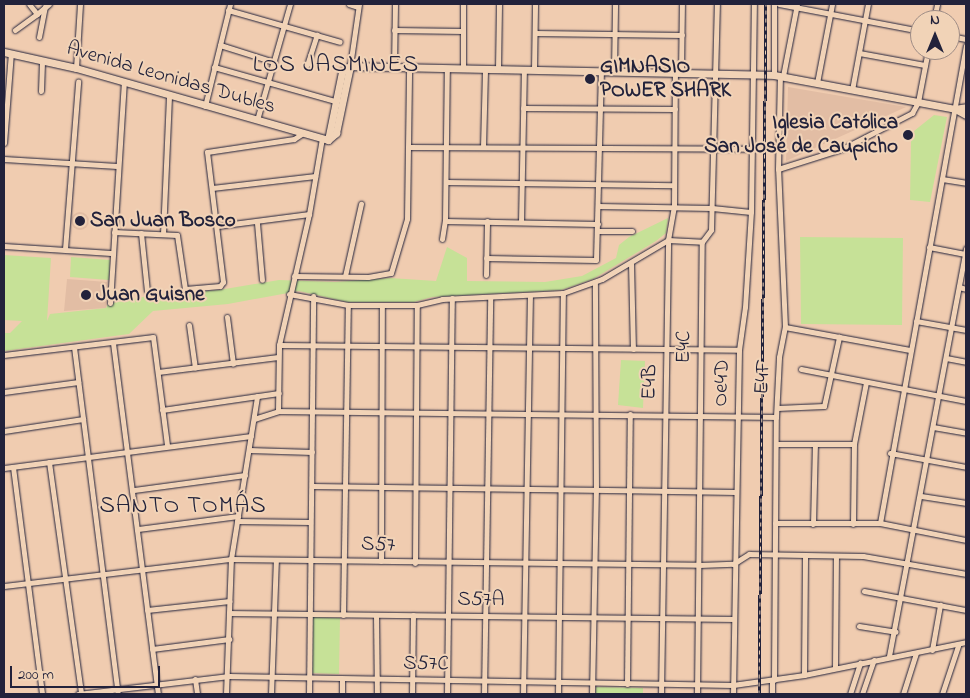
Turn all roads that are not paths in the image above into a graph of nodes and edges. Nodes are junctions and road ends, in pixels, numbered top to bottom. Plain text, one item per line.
1 (29, 4) edge
2 (80, 4) edge
3 (230, 4) edge
4 (290, 4) edge
5 (349, 4) edge
6 (395, 4) edge
7 (464, 4) edge
8 (499, 4) edge
9 (535, 4) edge
10 (615, 4) edge
11 (682, 4) edge
12 (717, 4) edge
13 (754, 4) edge
14 (774, 4) edge
15 (779, 4) edge
16 (832, 4) edge
17 (868, 4) edge
18 (47, 5) edge
19 (359, 5) edge
20 (796, 6) edge
21 (228, 10) junction
22 (37, 14) junction
23 (830, 14) junction
24 (865, 21) junction
25 (284, 26) junction
26 (910, 29) edge
27 (15, 30) dead end
28 (394, 30) junction
29 (463, 31) junction
30 (535, 33) junction
31 (615, 34) junction
32 (317, 35) junction
33 (682, 35) junction
34 (39, 37) dead end
35 (340, 42) dead end
36 (220, 46) junction
37 (966, 46) edge
38 (7, 53) edge
39 (859, 53) junction
40 (42, 60) junction
41 (927, 60) edge
42 (274, 62) junction
43 (308, 65) dead end
44 (926, 65) junction
45 (350, 66) junction
46 (214, 67) junction
47 (76, 68) junction
48 (394, 68) junction
49 (409, 68) junction
50 (447, 68) junction
51 (463, 69) junction
52 (485, 69) junction
53 (498, 69) junction
54 (524, 70) junction
55 (534, 70) junction
56 (601, 71) junction
57 (614, 71) junction
58 (678, 72) junction
59 (716, 73) junction
60 (753, 74) junction
61 (779, 76) junction
62 (78, 82) dead end
63 (268, 82) junction
64 (124, 83) junction
65 (817, 83) junction
66 (852, 90) junction
67 (41, 91) dead end
68 (169, 96) junction
69 (335, 101) junction
70 (918, 102) junction
71 (205, 106) junction
72 (966, 107) edge
73 (523, 108) junction
74 (600, 109) junction
75 (675, 109) junction
76 (955, 109) junction
77 (966, 114) edge
78 (257, 120) junction
79 (303, 133) junction
80 (325, 139) junction
81 (4, 143) edge
82 (408, 147) junction
83 (446, 147) junction
84 (483, 147) junction
85 (522, 148) junction
86 (600, 148) junction
87 (674, 148) junction
88 (714, 148) junction
89 (753, 149) junction
90 (4, 159) edge
91 (70, 164) junction
92 (117, 166) junction
93 (778, 169) junction
94 (315, 176) junction
95 (942, 178) junction
96 (446, 182) junction
97 (522, 182) junction
98 (966, 183) edge
99 (599, 184) junction
100 (674, 185) junction
101 (212, 188) junction
102 (361, 204) dead end
103 (598, 206) junction
104 (674, 207) junction
105 (712, 208) junction
106 (751, 212) junction
107 (309, 214) junction
108 (445, 221) junction
109 (487, 221) junction
110 (521, 222) junction
111 (257, 223) junction
112 (598, 224) junction
113 (217, 226) junction
114 (598, 231) junction
115 (632, 231) dead end
116 (114, 232) junction
117 (141, 233) junction
118 (163, 234) junction
119 (442, 239) dead end
120 (668, 240) junction
121 (702, 242) junction
122 (4, 246) edge
123 (930, 247) junction
124 (65, 249) junction
125 (966, 252) edge
126 (111, 253) junction
127 (486, 258) junction
128 (631, 264) junction
129 (486, 275) dead end
130 (294, 276) junction
131 (345, 276) junction
132 (262, 280) dead end
133 (594, 282) junction
134 (959, 287) junction
135 (966, 289) edge
136 (147, 291) dead end
137 (563, 293) junction
138 (290, 294) junction
139 (530, 295) junction
140 (313, 296) junction
141 (452, 298) junction
142 (490, 298) junction
143 (110, 303) dead end
144 (348, 305) junction
145 (382, 305) junction
146 (417, 306) junction
147 (227, 316) dead end
148 (916, 321) junction
149 (189, 325) dead end
150 (785, 327) junction
151 (951, 327) junction
152 (966, 330) edge
153 (839, 337) junction
154 (113, 343) junction
155 (279, 345) junction
156 (314, 345) junction
157 (348, 346) junction
158 (382, 346) junction
159 (418, 346) junction
160 (74, 347) junction
161 (452, 347) junction
162 (489, 347) junction
163 (528, 348) junction
164 (562, 348) junction
165 (597, 349) junction
166 (633, 349) junction
167 (667, 350) junction
168 (700, 350) junction
169 (739, 350) junction
170 (910, 350) junction
171 (4, 355) edge
172 (278, 357) junction
173 (946, 358) junction
174 (966, 362) edge
175 (233, 364) junction
176 (195, 368) junction
177 (801, 369) dead end
178 (158, 372) junction
179 (832, 375) junction
180 (78, 382) junction
181 (866, 382) junction
182 (903, 389) junction
183 (4, 392) edge
184 (278, 394) junction
185 (257, 396) junction
186 (939, 396) junction
187 (966, 401) edge
188 (777, 408) junction
189 (162, 410) junction
190 (278, 411) junction
191 (313, 411) junction
192 (348, 411) junction
193 (382, 412) junction
194 (418, 412) junction
195 (452, 413) junction
196 (488, 413) junction
197 (528, 413) junction
198 (562, 414) junction
199 (596, 414) junction
200 (630, 414) junction
201 (665, 415) junction
202 (699, 416) junction
203 (738, 417) junction
204 (776, 417) junction
205 (83, 419) junction
206 (254, 419) junction
207 (933, 427) junction
208 (4, 431) edge
209 (966, 433) edge
210 (251, 436) junction
211 (777, 444) junction
212 (815, 444) junction
213 (854, 444) junction
214 (167, 445) junction
215 (249, 450) junction
216 (127, 451) junction
217 (312, 452) junction
218 (890, 453) junction
219 (87, 457) junction
220 (926, 460) junction
221 (49, 462) junction
222 (13, 467) junction
223 (966, 467) edge
224 (4, 468) edge
225 (245, 475) junction
226 (312, 486) junction
227 (346, 486) junction
228 (381, 487) junction
229 (417, 488) junction
230 (450, 488) junction
231 (488, 489) junction
232 (527, 489) junction
233 (134, 490) junction
234 (563, 490) junction
235 (596, 490) junction
236 (630, 491) junction
237 (664, 491) junction
238 (700, 492) junction
239 (736, 492) junction
240 (921, 496) junction
241 (966, 503) edge
242 (237, 519) junction
243 (310, 522) junction
244 (776, 523) junction
245 (880, 523) junction
246 (813, 524) junction
247 (853, 524) junction
248 (138, 529) junction
249 (914, 530) junction
250 (966, 540) edge
251 (776, 554) junction
252 (804, 556) junction
253 (836, 556) junction
254 (231, 559) junction
255 (276, 560) junction
256 (310, 560) junction
257 (345, 560) junction
258 (380, 561) junction
259 (415, 563) junction
260 (448, 563) junction
261 (486, 563) junction
262 (562, 563) junction
263 (595, 563) junction
264 (526, 564) junction
265 (628, 564) junction
266 (733, 564) junction
267 (909, 564) junction
268 (662, 565) junction
269 (699, 565) junction
270 (141, 568) junction
271 (102, 573) junction
272 (966, 574) edge
273 (65, 578) junction
274 (26, 583) junction
275 (4, 586) edge
276 (864, 591) dead end
277 (901, 598) junction
278 (230, 600) junction
279 (940, 605) junction
280 (147, 610) junction
281 (966, 610) edge
282 (229, 613) junction
283 (275, 614) junction
284 (309, 614) junction
285 (343, 614) junction
286 (376, 615) junction
287 (413, 615) junction
288 (446, 616) junction
289 (487, 616) junction
290 (523, 617) junction
291 (558, 617) junction
292 (593, 618) junction
293 (626, 618) junction
294 (661, 618) junction
295 (697, 619) junction
296 (733, 619) junction
297 (859, 626) dead end
298 (896, 632) junction
299 (229, 639) junction
300 (966, 642) edge
301 (958, 646) junction
302 (152, 649) junction
303 (932, 650) junction
304 (916, 654) junction
305 (889, 656) junction
306 (874, 660) junction
307 (860, 664) junction
308 (835, 668) junction
309 (804, 675) junction
310 (229, 676) junction
311 (274, 678) junction
312 (309, 678) junction
313 (342, 679) junction
314 (195, 680) junction
315 (377, 680) junction
316 (412, 680) junction
317 (447, 681) junction
318 (484, 681) junction
319 (523, 681) junction
320 (773, 681) junction
321 (558, 682) junction
322 (592, 683) junction
323 (627, 684) junction
324 (661, 684) junction
325 (156, 685) junction
326 (697, 685) junction
327 (733, 685) junction
328 (117, 692) edge
329 (42, 694) edge
330 (80, 694) edge
331 (158, 694) edge
332 (197, 694) edge
333 (226, 694) edge
334 (272, 694) edge
335 (309, 694) edge
336 (342, 694) edge
337 (377, 694) edge
338 (412, 694) edge
339 (447, 694) edge
340 (484, 694) edge
341 (523, 694) edge
342 (558, 694) edge
343 (592, 694) edge
344 (661, 694) edge
345 (697, 694) edge
346 (733, 694) edge
347 (772, 694) edge
348 (850, 694) edge
349 (862, 694) edge
350 (903, 694) edge
351 (942, 694) edge

1 - 22 street
2 - 47 street
3 - 21 street
4 - 25 street
5 - 19 street
6 - 28 street
7 - 29 street
8 - 53 street
9 - 30 street
10 - 31 street
11 - 33 street, E4B
12 - 59 street, E4C
13 - 60 street, Oe4D
14 - 61 street
15 - 20 street
16 - 23 street
17 - 24 street
18 - 22 street
18 - 34 street
19 - 45 street
20 - 23 street
20 - 61 street, E4F
21 - 25 street
21 - 36 street
22 - 27 street
23 - 24 street
23 - 65 street
24 - 26 street
24 - 39 street
25 - 32 street
25 - 42 street
28 - 29 street
28 - 48 street
29 - 51 street
30 - 31 street
30 - 55 street
31 - 33 street
31 - 57 street
32 - 35 street
32 - 43 street
33 - 58 street, E4B
36 - 42 street
36 - 46 street
37 - 76 street
38 - 40 main road, Avenida Leonidas Dubles
38 - 81 street
39 - 44 street
39 - 66 street
40 - 47 main road, Avenida Leonidas Dubles
40 - 67 street
41 - 44 street
42 - 63 street
44 - 70 street
45 - 48 main road
45 - 69 main road
45 - 80 main road
46 - 63 street
46 - 71 street
47 - 64 main road, Avenida Leonidas Dubles
48 - 49 main road
49 - 50 main road
49 - 82 street
50 - 51 main road
50 - 83 street
51 - 52 main road
52 - 53 main road
52 - 84 street
53 - 54 main road
54 - 55 main road
54 - 73 street
55 - 56 main road
56 - 57 main road
56 - 74 street
57 - 58 main road
58 - 59 main road
58 - 75 street, E4B
59 - 60 main road
59 - 88 street, E4C
60 - 61 main road
60 - 89 street, Oe4D
61 - 65 main road
61 - 93 street, E4F
62 - 91 street
63 - 69 street
63 - 78 street
64 - 68 main road, Avenida Leonidas Dubles
64 - 92 street
65 - 66 main road
66 - 70 main road
68 - 71 main road, Avenida Leonidas Dubles
68 - 118 street
69 - 80 main road
70 - 76 main road
70 - 93 street
71 - 78 main road, Avenida Leonidas Dubles
72 - 76 main road
73 - 74 street
73 - 85 street
74 - 75 street
74 - 86 street
75 - 87 street, E4B
76 - 77 main road
76 - 95 street
78 - 79 main road, Avenida Leonidas Dubles
79 - 80 main road, Avenida Leonidas Dubles
79 - 101 street
80 - 94 street
82 - 83 street
82 - 131 street
83 - 84 street
83 - 96 street
84 - 85 street
85 - 86 street
85 - 97 street
86 - 87 street
86 - 99 street
87 - 88 street
87 - 100 street, E4B
88 - 89 street
88 - 105 street, E4C
89 - 106 street, Oe4D
90 - 91 street
91 - 92 street
91 - 124 street
92 - 116 street
93 - 150 street, E4F
94 - 101 street
94 - 107 street
95 - 98 street
95 - 123 street
96 - 97 street
96 - 108 street
97 - 99 street
97 - 110 street
99 - 100 street
99 - 103 street
100 - 104 street, E4B
101 - 113 street
102 - 131 street
103 - 104 street
103 - 112 street
104 - 105 street
104 - 120 street, E4B
105 - 106 street
105 - 121 street, E4C
106 - 169 street, Oe4D
107 - 111 street
107 - 130 street
108 - 109 street
108 - 119 street
109 - 110 street
109 - 127 street
110 - 112 street
111 - 113 street
111 - 132 street
112 - 114 street
113 - 118 street
114 - 115 street
114 - 127 street
116 - 117 street
116 - 126 street
117 - 118 street
117 - 136 street
120 - 121 street
120 - 128 street
120 - 167 street, E4B
121 - 168 street, E4C
122 - 124 street
123 - 125 street
123 - 148 street
124 - 126 street
125 - 134 street
126 - 143 street
127 - 129 street
128 - 133 street
128 - 166 street
130 - 131 street
130 - 138 street
133 - 137 street
133 - 165 street
134 - 135 street
134 - 151 street
137 - 139 street
137 - 164 street
138 - 140 street
138 - 155 street
139 - 142 street
139 - 163 street
140 - 144 street
140 - 156 street
141 - 142 street
141 - 146 street
141 - 161 street
142 - 162 street
144 - 145 street
144 - 157 street
145 - 146 street
145 - 158 street
146 - 159 street
147 - 175 street
148 - 151 street
148 - 170 street
149 - 176 street
150 - 153 street
150 - 188 street, E4F
151 - 152 street
151 - 173 street
153 - 170 street
153 - 179 street
154 - 160 street
154 - 178 street
154 - 216 street
155 - 156 street
155 - 172 street
156 - 157 street
156 - 191 street
157 - 158 street
157 - 192 street
158 - 159 street
158 - 193 street
159 - 161 street
159 - 194 street
160 - 171 street
160 - 180 street
161 - 162 street
161 - 195 street
162 - 163 street
162 - 196 street
163 - 164 street
163 - 197 street
164 - 165 street
164 - 198 street
165 - 166 street
165 - 199 street
166 - 167 street
167 - 168 street
167 - 201 street, E4B
168 - 169 street
168 - 202 street, E4C
169 - 203 street, Oe4D
170 - 182 street
172 - 175 street
172 - 184 street
173 - 174 street
173 - 186 street
175 - 176 street
176 - 178 street
177 - 179 street
178 - 189 street
179 - 181 street
179 - 188 street
180 - 183 street
180 - 205 street
181 - 182 street
181 - 213 street
182 - 186 street
182 - 218 street
184 - 185 street
184 - 190 street
185 - 189 street
185 - 206 street
186 - 187 street
186 - 207 street
188 - 204 street, E4F
189 - 214 street
190 - 191 street
190 - 206 street
191 - 192 street
191 - 217 street
192 - 193 street
192 - 227 street
193 - 194 street
193 - 228 street
194 - 195 street
194 - 229 street
195 - 196 street
195 - 230 street
196 - 197 street
196 - 231 street
197 - 198 street
197 - 232 street
198 - 199 street
198 - 234 street
199 - 200 street
199 - 235 street
200 - 201 street
200 - 236 street
201 - 202 street
201 - 237 street, E4B
202 - 203 street
202 - 238 street, E4C
203 - 204 street
203 - 239 street, Oe4D
204 - 211 street, E4F
205 - 208 street
205 - 219 street
206 - 210 street
207 - 209 street
207 - 220 street
210 - 214 street
210 - 215 street
211 - 212 street
211 - 244 street, E4F
212 - 213 street
212 - 246 street
213 - 247 street
214 - 216 street
215 - 217 street
215 - 225 street
216 - 219 street
216 - 233 street
217 - 226 street
218 - 220 street
218 - 245 street
219 - 221 street
219 - 271 street
220 - 223 street
220 - 240 street
221 - 222 street
221 - 273 street
222 - 224 street
222 - 274 street
225 - 233 street
225 - 242 street
226 - 227 street
226 - 243 street
227 - 228 street
227 - 257 street
228 - 229 street
228 - 258 street
229 - 230 street
229 - 259 street
230 - 231 street
230 - 260 street
231 - 232 street
231 - 261 street
232 - 234 street
232 - 264 street
233 - 248 street
234 - 235 street
234 - 262 street
235 - 236 street
235 - 263 street
236 - 237 street
236 - 265 street
237 - 238 street
237 - 268 street, E4B
238 - 239 street
238 - 269 street, E4C
239 - 266 street, Oe4D
240 - 241 street
240 - 249 street
242 - 243 street
242 - 248 street
242 - 254 street
243 - 256 street
244 - 246 street
244 - 251 street, E4F
245 - 247 street
245 - 249 street
246 - 247 street
248 - 270 street
249 - 250 street
249 - 267 street
251 - 252 street
251 - 266 street
251 - 320 street, E4F
252 - 253 street
252 - 309 street
253 - 267 street
253 - 308 street
254 - 255 street, S57
254 - 270 street, S57
254 - 278 street
255 - 256 street, S57
255 - 283 street
256 - 257 street, S57
256 - 284 street
257 - 258 street, S57
257 - 285 street
258 - 259 street, S57
259 - 260 street, S57
260 - 261 street, S57
260 - 288 street
261 - 264 street, S57
261 - 289 street
262 - 263 street, S57
262 - 264 street, S57
262 - 291 street
263 - 265 street, S57
263 - 292 street
264 - 290 street
265 - 268 street, S57
265 - 293 street
266 - 269 street, S57
266 - 296 street, Oe4D
267 - 272 street
267 - 277 street
268 - 269 street, S57
268 - 294 street, E4B
269 - 295 street, E4C
270 - 271 street, S57
270 - 280 street
271 - 273 street, S57
271 - 328 street
273 - 274 street, S57
273 - 330 street
274 - 275 street, S57
274 - 329 street
276 - 277 street
277 - 279 street
277 - 298 street
278 - 280 street
278 - 282 street
279 - 281 street
279 - 303 street
280 - 302 street
282 - 283 street, S57A
282 - 299 street
283 - 284 street, S57A
283 - 311 street
284 - 285 street, S57A
284 - 312 street
285 - 286 street, S57A
286 - 287 street, S57A
286 - 315 street
287 - 288 street, S57A
287 - 316 street
288 - 289 street, S57A
288 - 317 street
289 - 290 street, S57A
289 - 318 street
290 - 291 street, S57A
290 - 319 street
291 - 292 street, S57A
291 - 321 street
292 - 293 street, S57A
292 - 322 street
293 - 294 street, S57A
293 - 323 street
294 - 295 street, S57A
294 - 324 street, E4B
295 - 296 street, S57A
295 - 326 street, E4C
296 - 327 street, Oe4D
297 - 298 street
298 - 305 street
299 - 302 street
299 - 310 street
300 - 301 street, S57C
301 - 303 street, S57C
301 - 351 street
302 - 325 street
303 - 304 street, S57C
304 - 305 street, S57C
304 - 350 street
305 - 306 street, S57C
306 - 307 street, S57C
306 - 349 street
307 - 308 street, S57C
307 - 348 street
308 - 309 street, S57C
309 - 320 street, S57C
310 - 311 street, S57C
310 - 314 street, S57C
310 - 333 street
311 - 312 street, S57C
311 - 334 street
312 - 313 street, S57C
312 - 335 street
313 - 315 street, S57C
313 - 336 street
314 - 325 street, S57C
314 - 332 street
315 - 316 street, S57C
315 - 337 street
316 - 317 street, S57C
316 - 338 street
317 - 318 street, S57C
317 - 339 street
318 - 319 street, S57C
318 - 340 street
319 - 321 street, S57C
319 - 341 street
320 - 327 street, S57C
320 - 347 street, E4F
321 - 322 street, S57C
321 - 342 street
322 - 323 street, S57C
322 - 343 street
323 - 324 street, S57C
324 - 326 street, S57C
324 - 344 street, E4B
325 - 328 street, S57C
325 - 331 street
326 - 327 street, S57C
326 - 345 street, E4C
327 - 346 street, Oe4D
328 - 330 street, S57C

